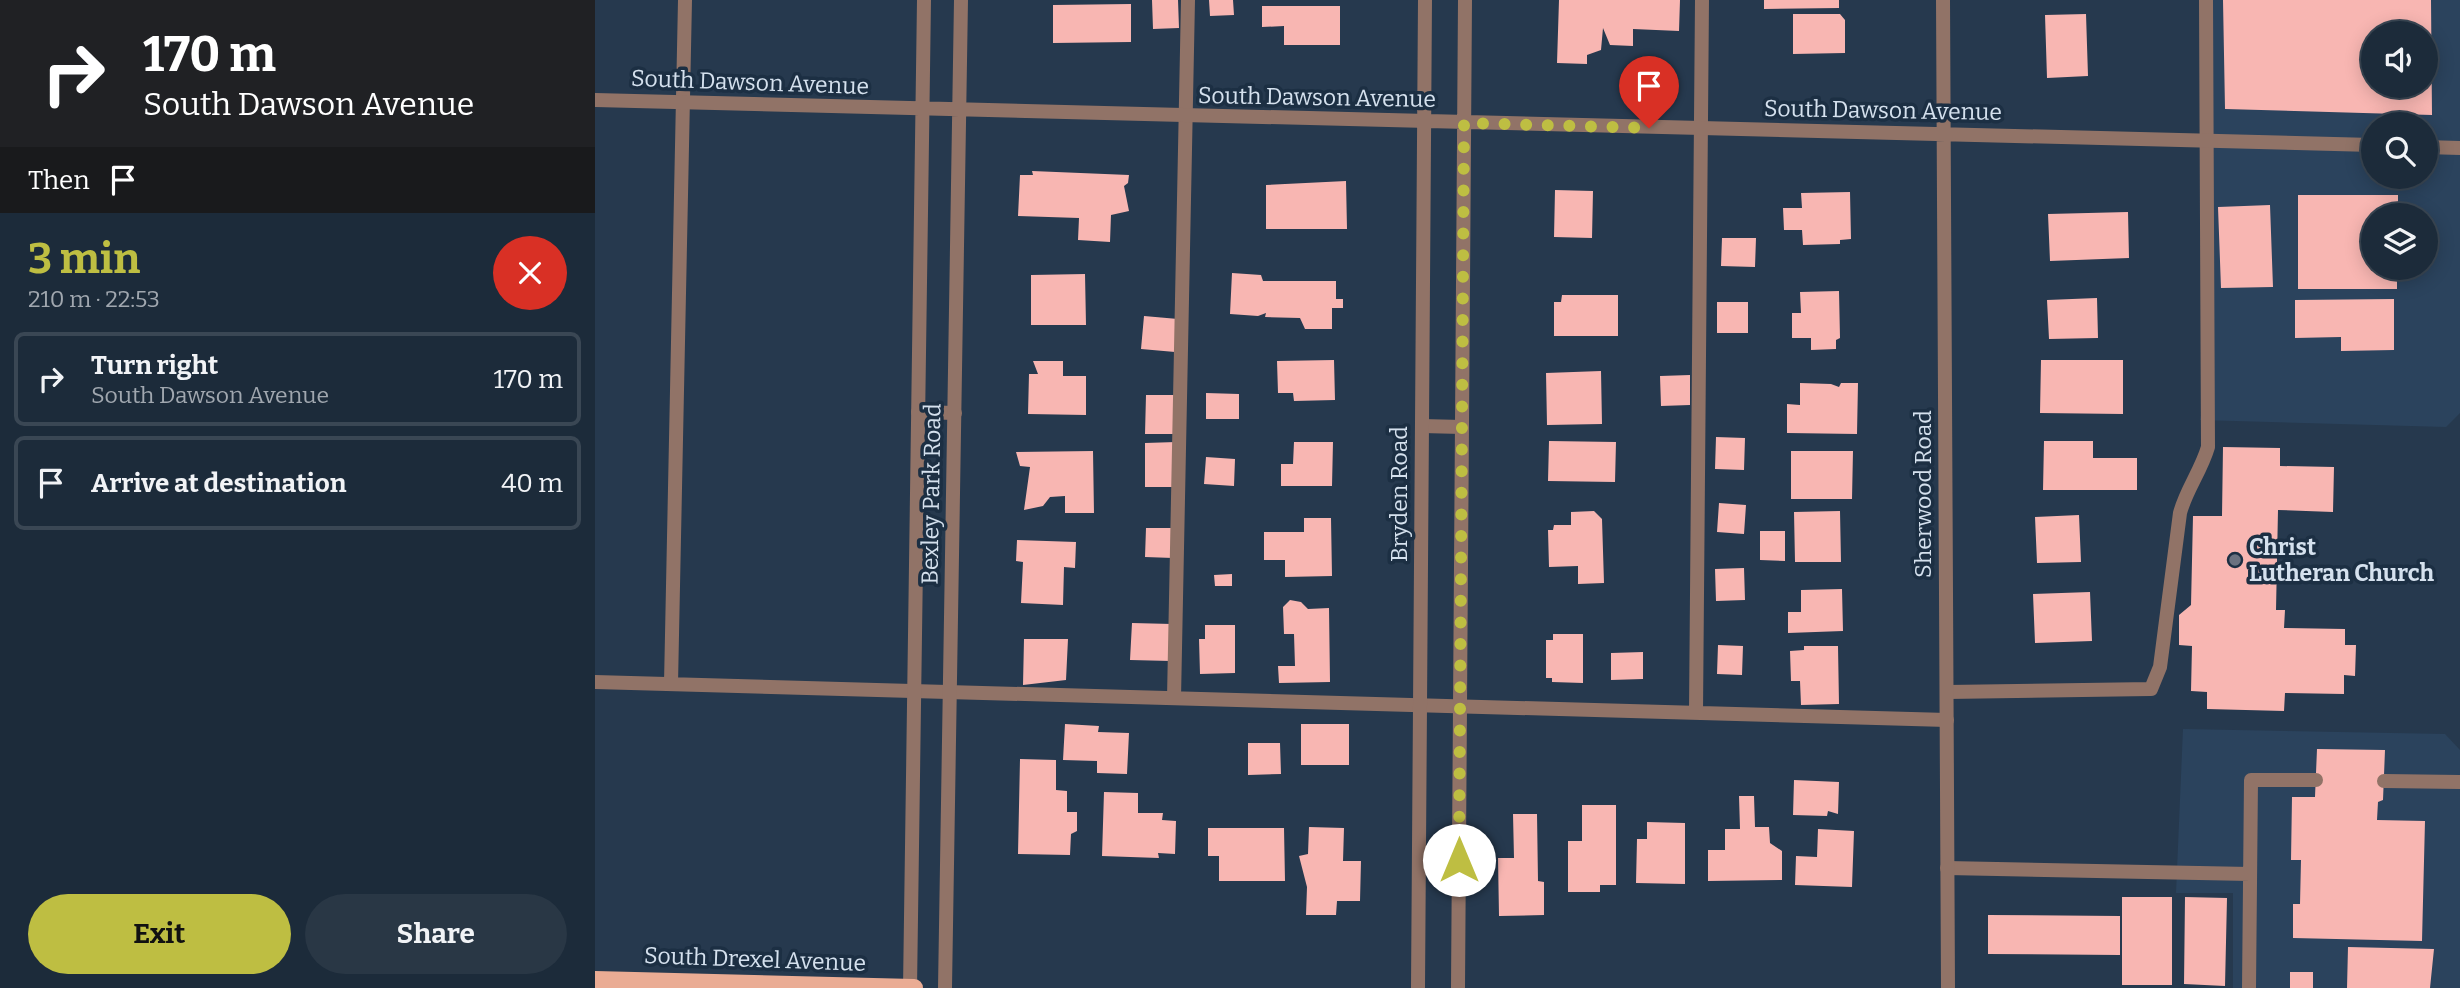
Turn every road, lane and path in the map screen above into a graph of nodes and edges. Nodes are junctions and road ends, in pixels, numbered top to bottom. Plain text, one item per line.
1 (685, 0) edge
2 (924, 0) edge
3 (961, 0) edge
4 (1188, 0) edge
5 (1425, 0) edge
6 (1465, 0) edge
7 (1702, 0) edge
8 (1943, 0) edge
9 (2206, 0) edge
10 (595, 100) edge
11 (684, 104) junction
12 (922, 110) junction
13 (959, 111) junction
14 (1186, 116) junction
15 (1424, 122) junction
16 (1464, 123) junction
17 (1702, 129) junction
18 (1943, 134) junction
19 (2207, 141) junction
20 (2361, 145) edge
21 (2438, 147) edge
22 (2460, 148) edge
23 (918, 412) junction
24 (955, 413) junction
25 (1422, 426) junction
26 (1462, 427) junction
27 (595, 682) edge
28 (670, 684) junction
29 (914, 691) junction
30 (951, 692) junction
31 (1947, 692) junction
32 (1174, 698) junction
33 (1420, 705) junction
34 (1460, 706) junction
35 (1696, 713) junction
36 (1947, 720) junction
37 (2316, 780) dead end
38 (2384, 781) dead end
39 (2460, 782) edge
40 (1947, 868) junction
41 (2250, 874) junction
42 (595, 980) edge
43 (912, 988) edge
44 (946, 988) edge
45 (1418, 988) edge
46 (1458, 988) edge
47 (1948, 988) edge
48 (2249, 988) edge

1 - 11 street
2 - 12 street, Bexley Park Road
3 - 13 street, Bexley Park Road
4 - 14 street
5 - 15 street, Bryden Road
6 - 16 street
7 - 17 street
8 - 18 street, Sherwood Road
9 - 19 street
10 - 11 street, South Dawson Avenue
11 - 12 street, South Dawson Avenue
11 - 28 street
12 - 13 street, South Dawson Avenue
12 - 23 street, Bexley Park Road
13 - 14 street, South Dawson Avenue
13 - 24 street, Bexley Park Road
14 - 15 street, South Dawson Avenue
14 - 32 street
15 - 16 street, South Dawson Avenue
15 - 25 street, Bryden Road
16 - 17 street, South Dawson Avenue
16 - 26 street
17 - 18 street, South Dawson Avenue
17 - 35 street
18 - 19 street, South Dawson Avenue
18 - 31 street, Sherwood Road
19 - 20 street, South Dawson Avenue
19 - 31 street
21 - 22 street
23 - 24 street
23 - 29 street, Bexley Park Road
24 - 30 street, Bexley Park Road
25 - 26 street
25 - 33 street, Bryden Road
26 - 34 street
27 - 28 street
28 - 29 street
29 - 30 street
29 - 43 street, Bexley Park Road
30 - 32 street
30 - 44 street, Bexley Park Road
31 - 36 street, Sherwood Road
32 - 33 street
33 - 34 street
33 - 45 street, Bryden Road
34 - 35 street
34 - 46 street
35 - 36 street
36 - 40 street, Sherwood Road
37 - 41 street
38 - 39 street
40 - 41 street
40 - 47 street, Sherwood Road
41 - 48 street
42 - 43 main road, South Drexel Avenue

